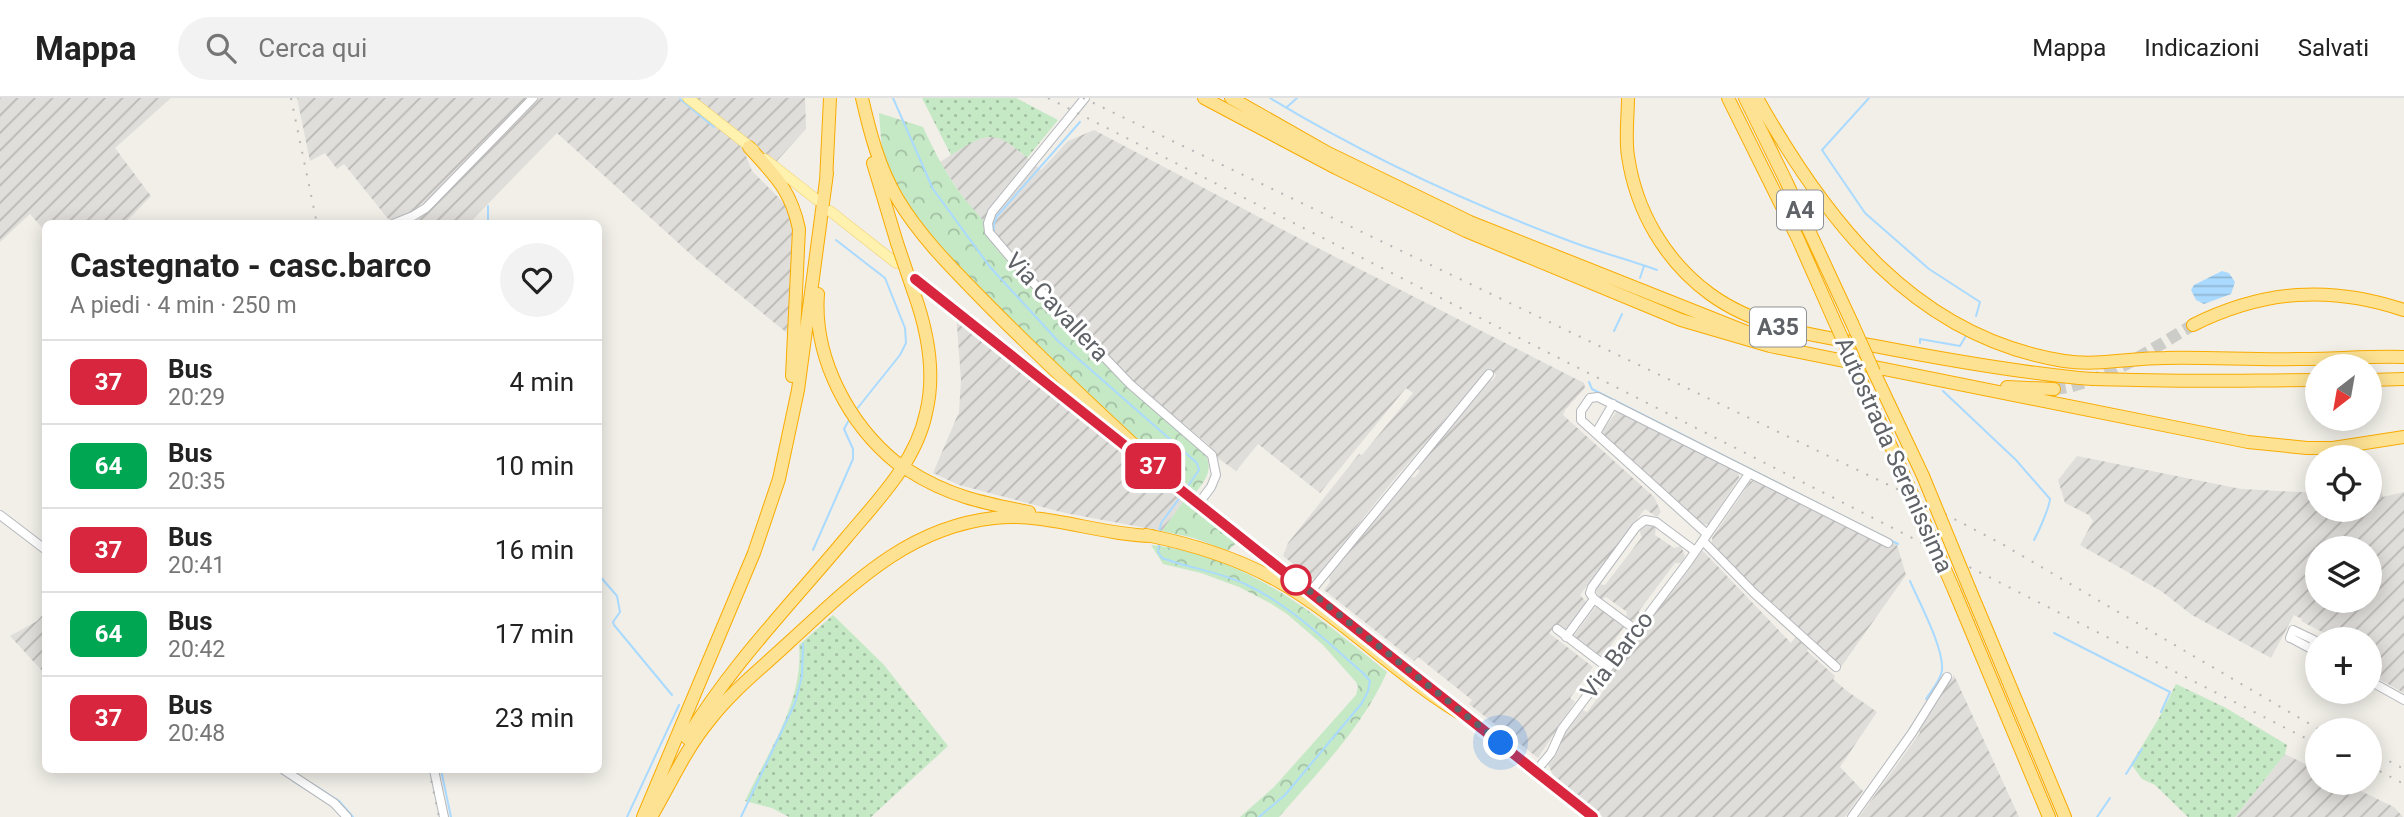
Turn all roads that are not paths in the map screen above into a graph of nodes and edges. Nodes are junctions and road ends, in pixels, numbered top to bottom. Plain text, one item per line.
1 (533, 98) edge
2 (688, 98) edge
3 (830, 98) edge
4 (861, 98) edge
5 (1086, 98) edge
6 (1204, 98) edge
7 (1231, 98) edge
8 (1629, 98) edge
9 (1728, 98) edge
10 (1745, 98) edge
11 (1757, 98) edge
12 (749, 147) junction
13 (827, 173) junction
14 (817, 200) dead end
15 (831, 211) dead end
16 (403, 220) edge
17 (896, 263) dead end
18 (915, 279) dead end
19 (2352, 297) junction
20 (2404, 310) edge
21 (2404, 316) edge
22 (2193, 325) tunnel mouth
23 (2404, 357) edge
24 (1489, 374) dead end
25 (2404, 379) edge
26 (2305, 380) edge
27 (2382, 380) edge
28 (2054, 389) tunnel mouth
29 (1613, 404) junction
30 (1596, 433) junction
31 (2404, 435) edge
32 (783, 467) junction
33 (1749, 474) junction
34 (1172, 481) junction
35 (1199, 503) junction
36 (0, 515) edge
37 (1152, 536) junction
38 (1705, 538) junction
39 (1888, 543) dead end
40 (42, 547) edge
41 (1695, 551) junction
42 (1312, 593) junction
43 (1594, 599) junction
44 (1556, 629) dead end
45 (1636, 630) junction
46 (2299, 631) dead end
47 (1566, 637) junction
48 (2305, 646) edge
49 (1607, 667) junction
50 (1836, 667) dead end
51 (1947, 677) dead end
52 (2382, 687) edge
53 (2404, 699) edge
54 (1465, 716) junction
55 (1536, 771) junction
56 (289, 773) edge
57 (435, 773) edge
58 (347, 817) edge
59 (444, 817) edge
60 (643, 817) edge
61 (651, 817) edge
62 (1593, 817) edge
63 (1852, 817) edge
64 (2049, 817) edge
65 (2065, 817) edge

1 - 16 street
2 - 12 main road
3 - 13 highway
4 - 34 highway
4 - 61 highway, bridge
5 - 35 street, Via Cavallera
6 - 31 highway
7 - 28 highway
8 - 26 highway, A35
9 - 64 highway, Autostrada Serenissima / A4, bridge
10 - 65 highway, Autostrada Serenissima / A4, bridge
11 - 23 highway
12 - 14 main road
12 - 32 highway
13 - 32 highway
13 - 37 highway
15 - 17 main road
18 - 34 main road
19 - 20 highway
19 - 21 highway
19 - 22 highway
24 - 42 street
25 - 27 highway
29 - 30 street
29 - 30 street
29 - 33 street
30 - 38 street
32 - 60 highway
33 - 38 street, Via Barco
33 - 39 street
34 - 35 main road
35 - 42 main road
36 - 40 street
37 - 54 highway
37 - 61 highway
38 - 41 street, Via Barco
38 - 50 street
41 - 43 street
41 - 45 street, Via Barco
42 - 54 main road
43 - 45 street
43 - 47 street
44 - 47 street
45 - 49 street, Via Barco
46 - 48 street
47 - 49 street
49 - 55 street, Via Barco
51 - 63 street
52 - 53 street
54 - 55 main road
55 - 62 main road
56 - 58 street
57 - 59 street

